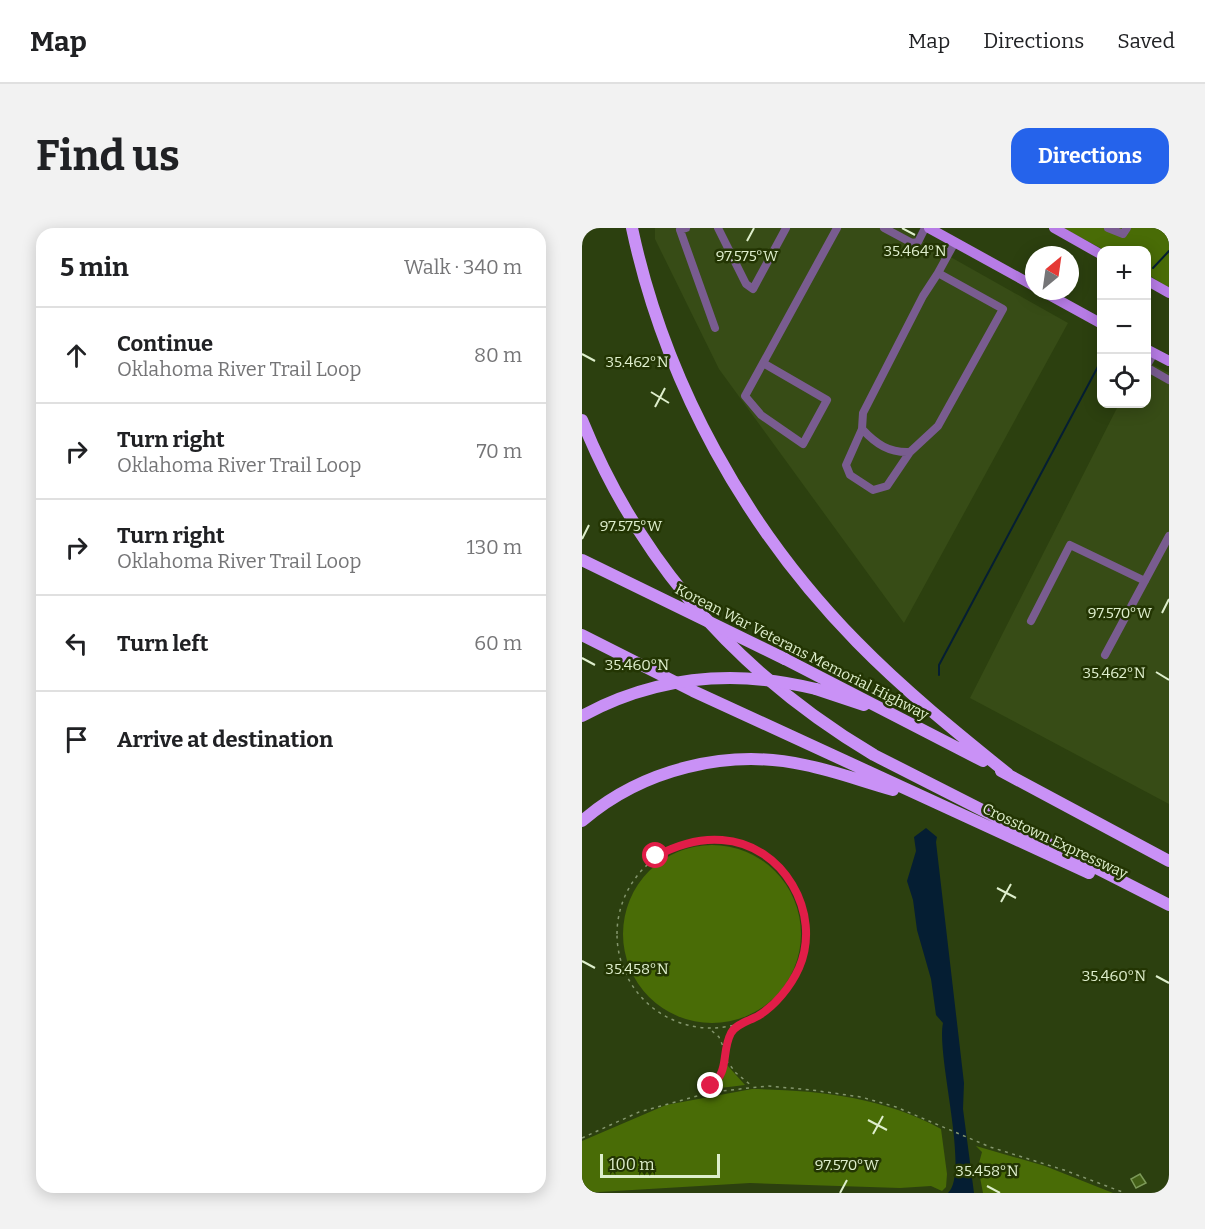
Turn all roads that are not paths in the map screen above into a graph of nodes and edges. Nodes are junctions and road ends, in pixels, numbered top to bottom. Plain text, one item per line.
1 (632, 228) edge
2 (718, 228) edge
3 (786, 228) edge
4 (837, 228) edge
5 (884, 228) edge
6 (927, 228) edge
7 (1054, 228) edge
8 (1108, 228) edge
9 (1127, 228) edge
10 (682, 229) edge
11 (954, 242) junction
12 (1097, 253) edge
13 (938, 273) junction
14 (1025, 281) edge
15 (1151, 283) edge
16 (1169, 293) edge
17 (1058, 300) edge
18 (1097, 322) edge
19 (715, 328) dead end
20 (1151, 352) edge
21 (1169, 361) edge
22 (763, 363) junction
23 (1151, 370) edge
24 (1169, 380) edge
25 (582, 420) edge
26 (862, 429) junction
27 (910, 452) junction
28 (1169, 536) edge
29 (582, 560) edge
30 (1145, 581) junction
31 (1031, 621) dead end
32 (582, 635) edge
33 (1105, 655) dead end
34 (582, 716) edge
35 (902, 718) junction
36 (1008, 774) junction
37 (929, 800) junction
38 (582, 820) edge
39 (1169, 861) edge
40 (1169, 908) edge

1 - 36 highway
2 - 3 street
4 - 22 street
5 - 6 street
6 - 11 main road
7 - 12 main road
8 - 9 street
10 - 19 street
11 - 13 street
11 - 14 main road
13 - 26 street
13 - 27 street
15 - 16 main road
17 - 18 main road
20 - 21 main road
22 - 22 street
23 - 24 street
25 - 40 highway
26 - 27 street
26 - 27 street
28 - 30 street
29 - 35 highway, Korean War Veterans Memorial Highway, bridge
30 - 31 street
30 - 33 street
32 - 37 highway
34 - 35 highway, bridge
35 - 36 highway, Korean War Veterans Memorial Highway
36 - 39 highway
37 - 38 highway
37 - 40 highway, Crosstown Expressway

